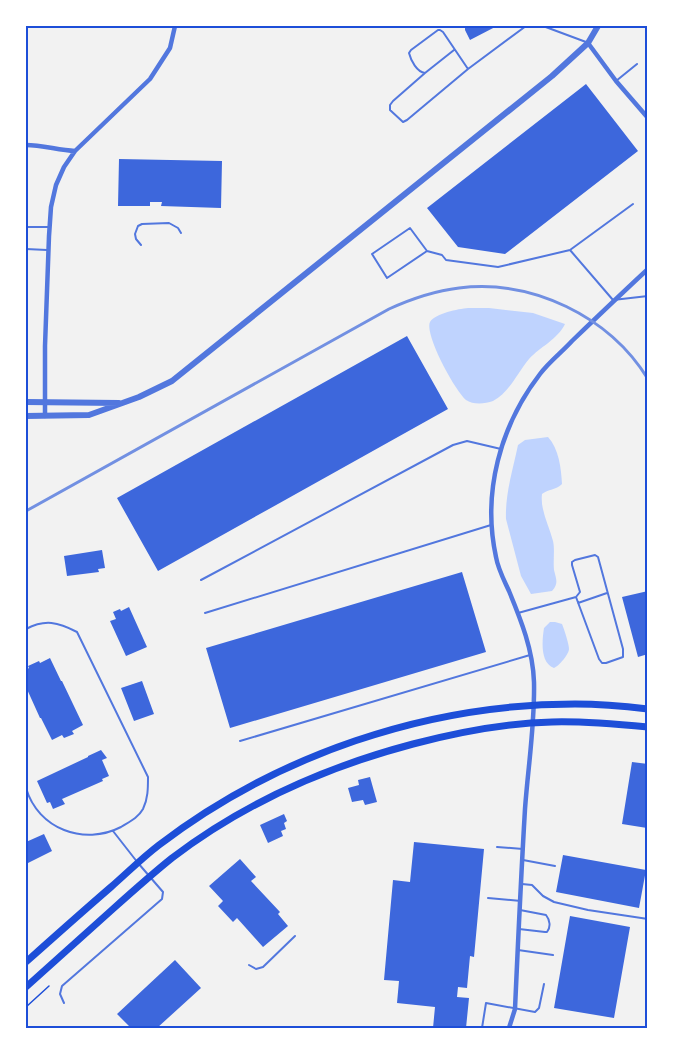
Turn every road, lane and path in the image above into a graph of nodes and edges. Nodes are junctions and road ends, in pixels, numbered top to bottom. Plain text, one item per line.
1 (175, 26) edge
2 (526, 26) edge
3 (543, 26) edge
4 (598, 26) edge
5 (588, 43) junction
6 (454, 50) junction
7 (637, 64) dead end
8 (468, 69) junction
9 (425, 73) junction
10 (616, 81) junction
11 (648, 118) edge
12 (26, 145) edge
13 (75, 151) junction
14 (633, 204) dead end
15 (50, 227) junction
16 (26, 228) edge
17 (181, 233) dead end
18 (141, 245) dead end
19 (26, 249) edge
20 (50, 250) junction
21 (570, 250) junction
22 (427, 251) junction
23 (648, 269) edge
24 (648, 296) edge
25 (613, 300) junction
26 (26, 402) edge
27 (46, 402) junction
28 (123, 403) junction
29 (26, 416) edge
30 (45, 416) junction
31 (501, 449) junction
32 (491, 525) junction
33 (201, 580) dead end
34 (607, 593) junction
35 (576, 597) junction
36 (578, 603) junction
37 (205, 613) dead end
38 (518, 613) junction
39 (26, 629) edge
40 (530, 655) junction
41 (534, 705) junction
42 (648, 709) edge
43 (533, 723) junction
44 (648, 728) edge
45 (240, 741) dead end
46 (26, 789) edge
47 (113, 831) junction
48 (497, 847) dead end
49 (523, 849) junction
50 (523, 860) junction
51 (138, 863) junction
52 (555, 866) dead end
53 (150, 876) junction
54 (522, 884) junction
55 (488, 898) dead end
56 (521, 901) junction
57 (520, 910) junction
58 (648, 919) edge
59 (519, 929) junction
60 (295, 936) dead end
61 (518, 950) junction
62 (553, 955) dead end
63 (26, 962) edge
64 (249, 965) dead end
65 (544, 984) dead end
66 (49, 986) dead end
67 (26, 987) edge
68 (64, 1003) dead end
69 (26, 1007) edge
70 (515, 1009) junction
71 (482, 1029) edge
72 (509, 1029) edge

1 - 13 street
2 - 8 lane
3 - 5 lane
4 - 5 street
5 - 10 street
5 - 28 street
6 - 8 lane
6 - 9 lane
6 - 9 lane
7 - 10 lane
8 - 9 lane
10 - 11 street
12 - 13 street
13 - 15 street
14 - 21 lane
15 - 16 lane
15 - 20 street
17 - 18 lane
19 - 20 lane
20 - 27 street
21 - 22 lane
21 - 25 lane
22 - 22 lane
23 - 25 street
24 - 25 lane
25 - 31 street
26 - 27 street
27 - 28 street
27 - 30 street
28 - 30 street
29 - 30 street
31 - 32 street
31 - 33 lane
32 - 37 lane
32 - 38 street
34 - 35 lane
34 - 36 lane
34 - 36 lane
35 - 36 lane
35 - 38 lane
38 - 40 street
39 - 47 lane
40 - 41 street
40 - 45 lane
41 - 42 main road
41 - 43 street
41 - 51 main road
43 - 44 main road
43 - 49 street
43 - 53 main road
46 - 47 lane
47 - 51 lane
48 - 49 lane
49 - 50 street
50 - 52 lane
50 - 54 street
51 - 53 lane
51 - 63 main road
53 - 67 main road
53 - 68 lane
54 - 56 street
54 - 58 lane
55 - 56 lane
56 - 57 street
57 - 59 street
57 - 59 lane
59 - 61 street
60 - 64 lane
61 - 62 lane
61 - 70 street
65 - 70 lane
66 - 69 path
70 - 71 lane
70 - 72 street

